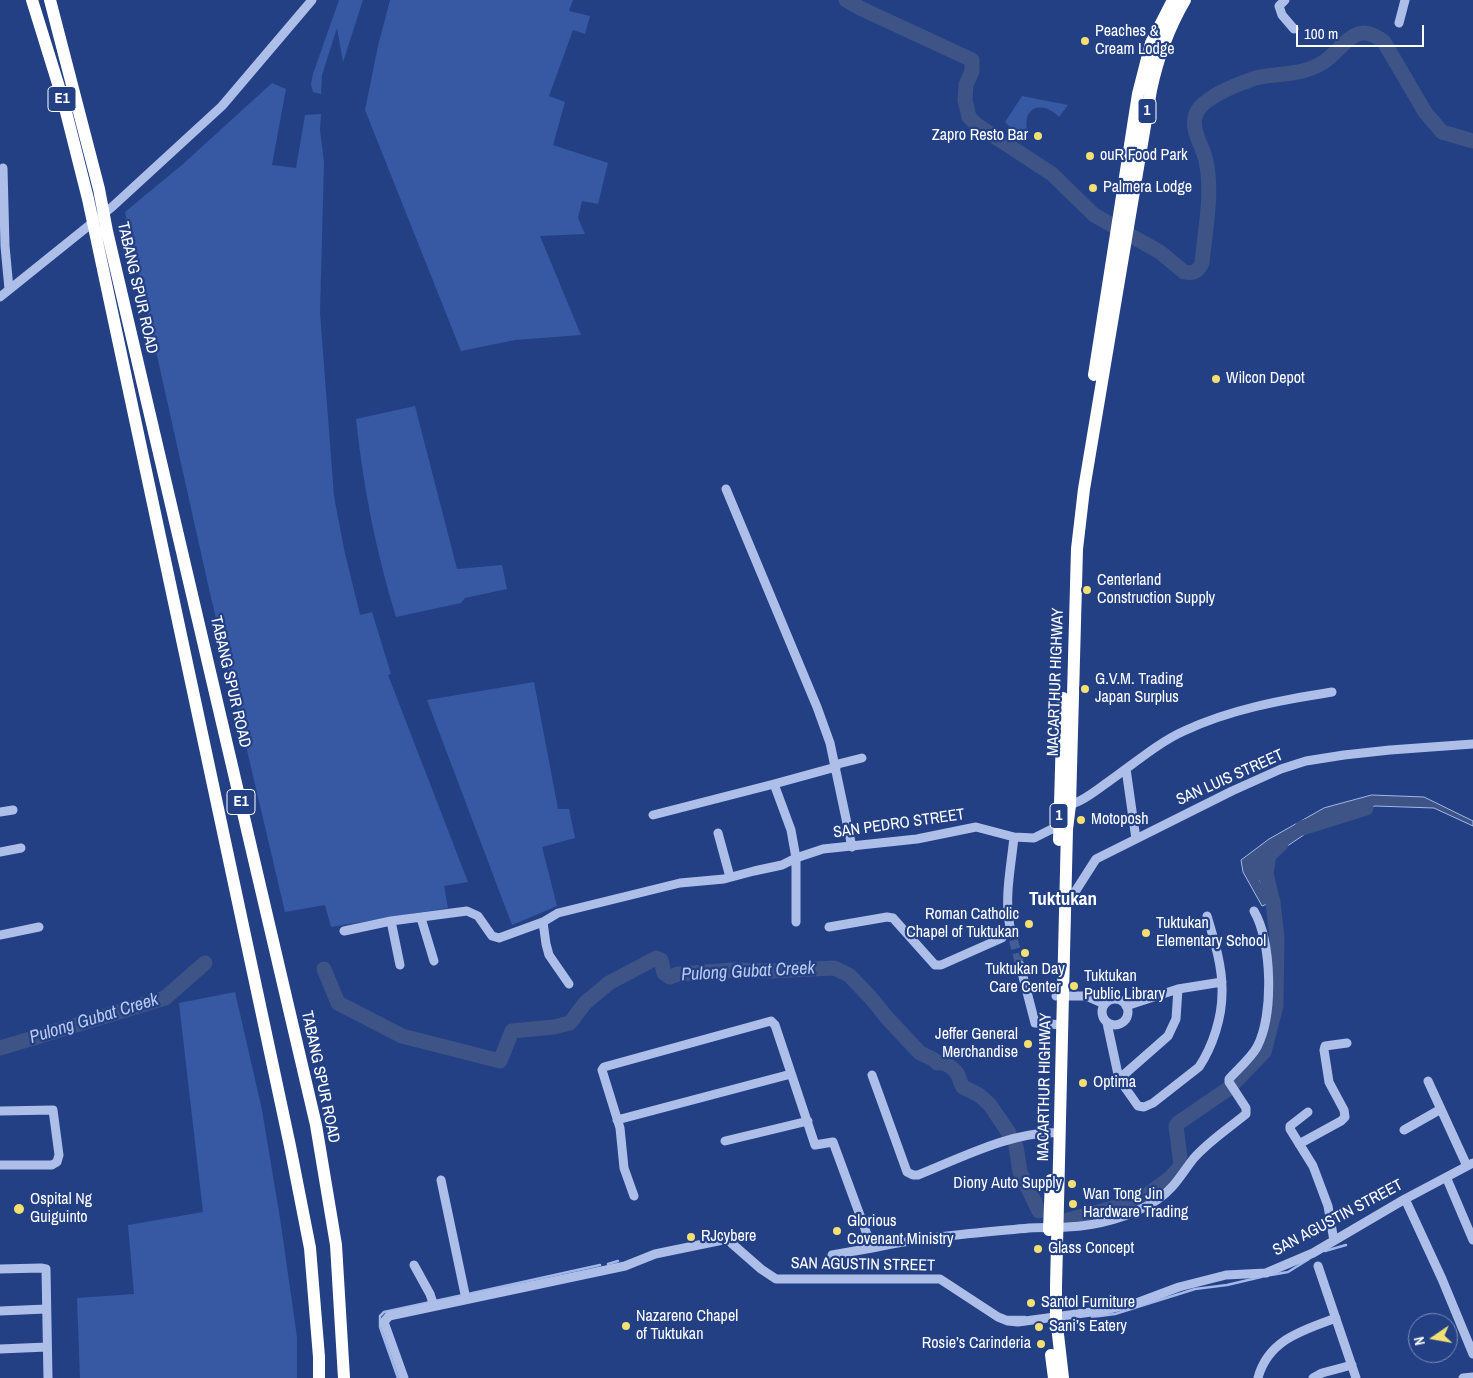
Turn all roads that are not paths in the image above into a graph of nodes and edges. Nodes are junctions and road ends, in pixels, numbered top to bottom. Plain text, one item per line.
1 (32, 0) edge
2 (50, 0) edge
3 (312, 0) edge
4 (1173, 0) edge
5 (1185, 0) edge
6 (1285, 0) edge
7 (1405, 0) edge
8 (1400, 23) dead end
9 (1294, 29) dead end
10 (3, 168) dead end
11 (1124, 227) junction
12 (102, 235) junction
13 (9, 288) junction
14 (0, 297) edge
15 (726, 489) dead end
16 (1332, 692) dead end
17 (1473, 744) edge
18 (862, 758) dead end
19 (836, 767) junction
20 (1126, 769) junction
21 (774, 784) junction
22 (1065, 806) junction
23 (12, 810) dead end
24 (0, 812) edge
25 (653, 815) dead end
26 (1063, 829) junction
27 (718, 833) dead end
28 (1014, 837) junction
29 (1136, 838) junction
30 (852, 847) junction
31 (21, 848) dead end
32 (0, 852) edge
33 (796, 858) junction
34 (730, 877) junction
35 (1062, 897) junction
36 (1254, 911) dead end
37 (1207, 916) dead end
38 (421, 918) junction
39 (391, 921) junction
40 (544, 922) junction
41 (796, 922) dead end
42 (39, 927) dead end
43 (829, 927) dead end
44 (1010, 927) tunnel mouth
45 (344, 931) dead end
46 (0, 934) edge
47 (1002, 938) dead end
48 (434, 961) dead end
49 (400, 965) dead end
50 (1020, 965) tunnel mouth
51 (1222, 982) junction
52 (569, 984) dead end
53 (1178, 989) junction
54 (1060, 996) junction
55 (1104, 1004) junction
56 (1126, 1006) junction
57 (1107, 1023) junction
58 (1059, 1025) junction
59 (1346, 1043) dead end
60 (791, 1074) junction
61 (872, 1075) dead end
62 (1119, 1079) junction
63 (1428, 1081) dead end
64 (1441, 1109) junction
65 (0, 1111) edge
66 (1308, 1112) dead end
67 (617, 1120) junction
68 (808, 1122) junction
69 (1404, 1130) dead end
70 (1056, 1132) junction
71 (724, 1141) dead end
72 (1299, 1144) junction
73 (0, 1165) edge
74 (1470, 1165) edge
75 (1447, 1178) junction
76 (441, 1180) dead end
77 (634, 1196) dead end
78 (1405, 1199) junction
79 (1054, 1227) junction
80 (1473, 1240) edge
81 (1334, 1241) junction
82 (872, 1248) junction
83 (832, 1255) dead end
84 (414, 1265) dead end
85 (1318, 1266) dead end
86 (0, 1269) edge
87 (466, 1299) junction
88 (434, 1306) junction
89 (46, 1309) junction
90 (0, 1311) edge
91 (1052, 1317) junction
92 (1336, 1318) junction
93 (47, 1347) junction
94 (0, 1349) edge
95 (1473, 1354) edge
96 (1352, 1365) junction
97 (1473, 1377) edge
98 (48, 1378) edge
99 (319, 1378) edge
100 (344, 1378) edge
101 (404, 1378) edge
102 (1054, 1378) edge
103 (1063, 1378) edge
104 (1258, 1378) edge
105 (1313, 1378) edge
106 (1356, 1378) edge
107 (1463, 1378) edge

1 - 12 highway, TABANG SPUR ROAD / E1
2 - 12 highway, TABANG SPUR ROAD / E1
3 - 13 street
4 - 11 highway, MACARTHUR HIGHWAY / 1
5 - 11 highway, MACARTHUR HIGHWAY / 1
6 - 9 street
7 - 8 street
10 - 13 street
11 - 22 highway, MACARTHUR HIGHWAY / 1
12 - 99 highway, TABANG SPUR ROAD / E1
12 - 100 highway, TABANG SPUR ROAD / E1
13 - 14 street
15 - 19 street
16 - 20 street
17 - 29 street, SAN LUIS STREET
18 - 19 street
19 - 21 street
19 - 30 street
20 - 22 street
20 - 29 street
21 - 25 street
21 - 33 street
22 - 26 highway, MACARTHUR HIGHWAY / 1
23 - 24 street
26 - 28 street, SAN PEDRO STREET
26 - 35 highway, MACARTHUR HIGHWAY / 1
27 - 34 street
28 - 30 street, SAN PEDRO STREET
28 - 44 street
29 - 35 street, SAN LUIS STREET
30 - 33 street, SAN PEDRO STREET
31 - 32 street
33 - 34 street, SAN PEDRO STREET
33 - 41 street
34 - 40 street, SAN PEDRO STREET
35 - 54 highway, MACARTHUR HIGHWAY / 1
36 - 79 street
37 - 51 street
38 - 39 street
38 - 40 street, SAN PEDRO STREET
38 - 48 street
39 - 45 street
39 - 49 street
40 - 52 street
42 - 46 street
43 - 47 street
50 - 58 street
51 - 53 street
51 - 62 street
53 - 56 street
53 - 62 street
54 - 55 street
54 - 58 highway, MACARTHUR HIGHWAY / 1
55 - 56 street
55 - 57 street
56 - 57 street
57 - 62 street
58 - 70 highway, MACARTHUR HIGHWAY / 1
59 - 72 street
60 - 67 street
60 - 67 street
60 - 68 street
61 - 70 street
63 - 64 street
64 - 69 street
64 - 74 street
65 - 73 street
66 - 72 street
67 - 77 street
68 - 71 street
68 - 82 street
70 - 79 highway, MACARTHUR HIGHWAY / 1
72 - 81 street
74 - 75 street, SAN AGUSTIN STREET
75 - 78 street, SAN AGUSTIN STREET
75 - 80 street
76 - 87 street
78 - 81 street, SAN AGUSTIN STREET
78 - 95 street
79 - 82 street
79 - 91 highway, MACARTHUR HIGHWAY / 1
81 - 91 street, SAN AGUSTIN STREET
82 - 83 street
84 - 88 street
85 - 92 street
86 - 89 street
87 - 88 street, SAN AGUSTIN STREET
87 - 91 street, SAN AGUSTIN STREET
88 - 101 street, SAN AGUSTIN STREET
89 - 90 street
89 - 93 street
91 - 102 highway, MACARTHUR HIGHWAY / 1
91 - 103 highway, MACARTHUR HIGHWAY / 1
92 - 96 street
92 - 104 street
93 - 94 street
93 - 98 street
96 - 105 street
96 - 106 street
97 - 107 street

